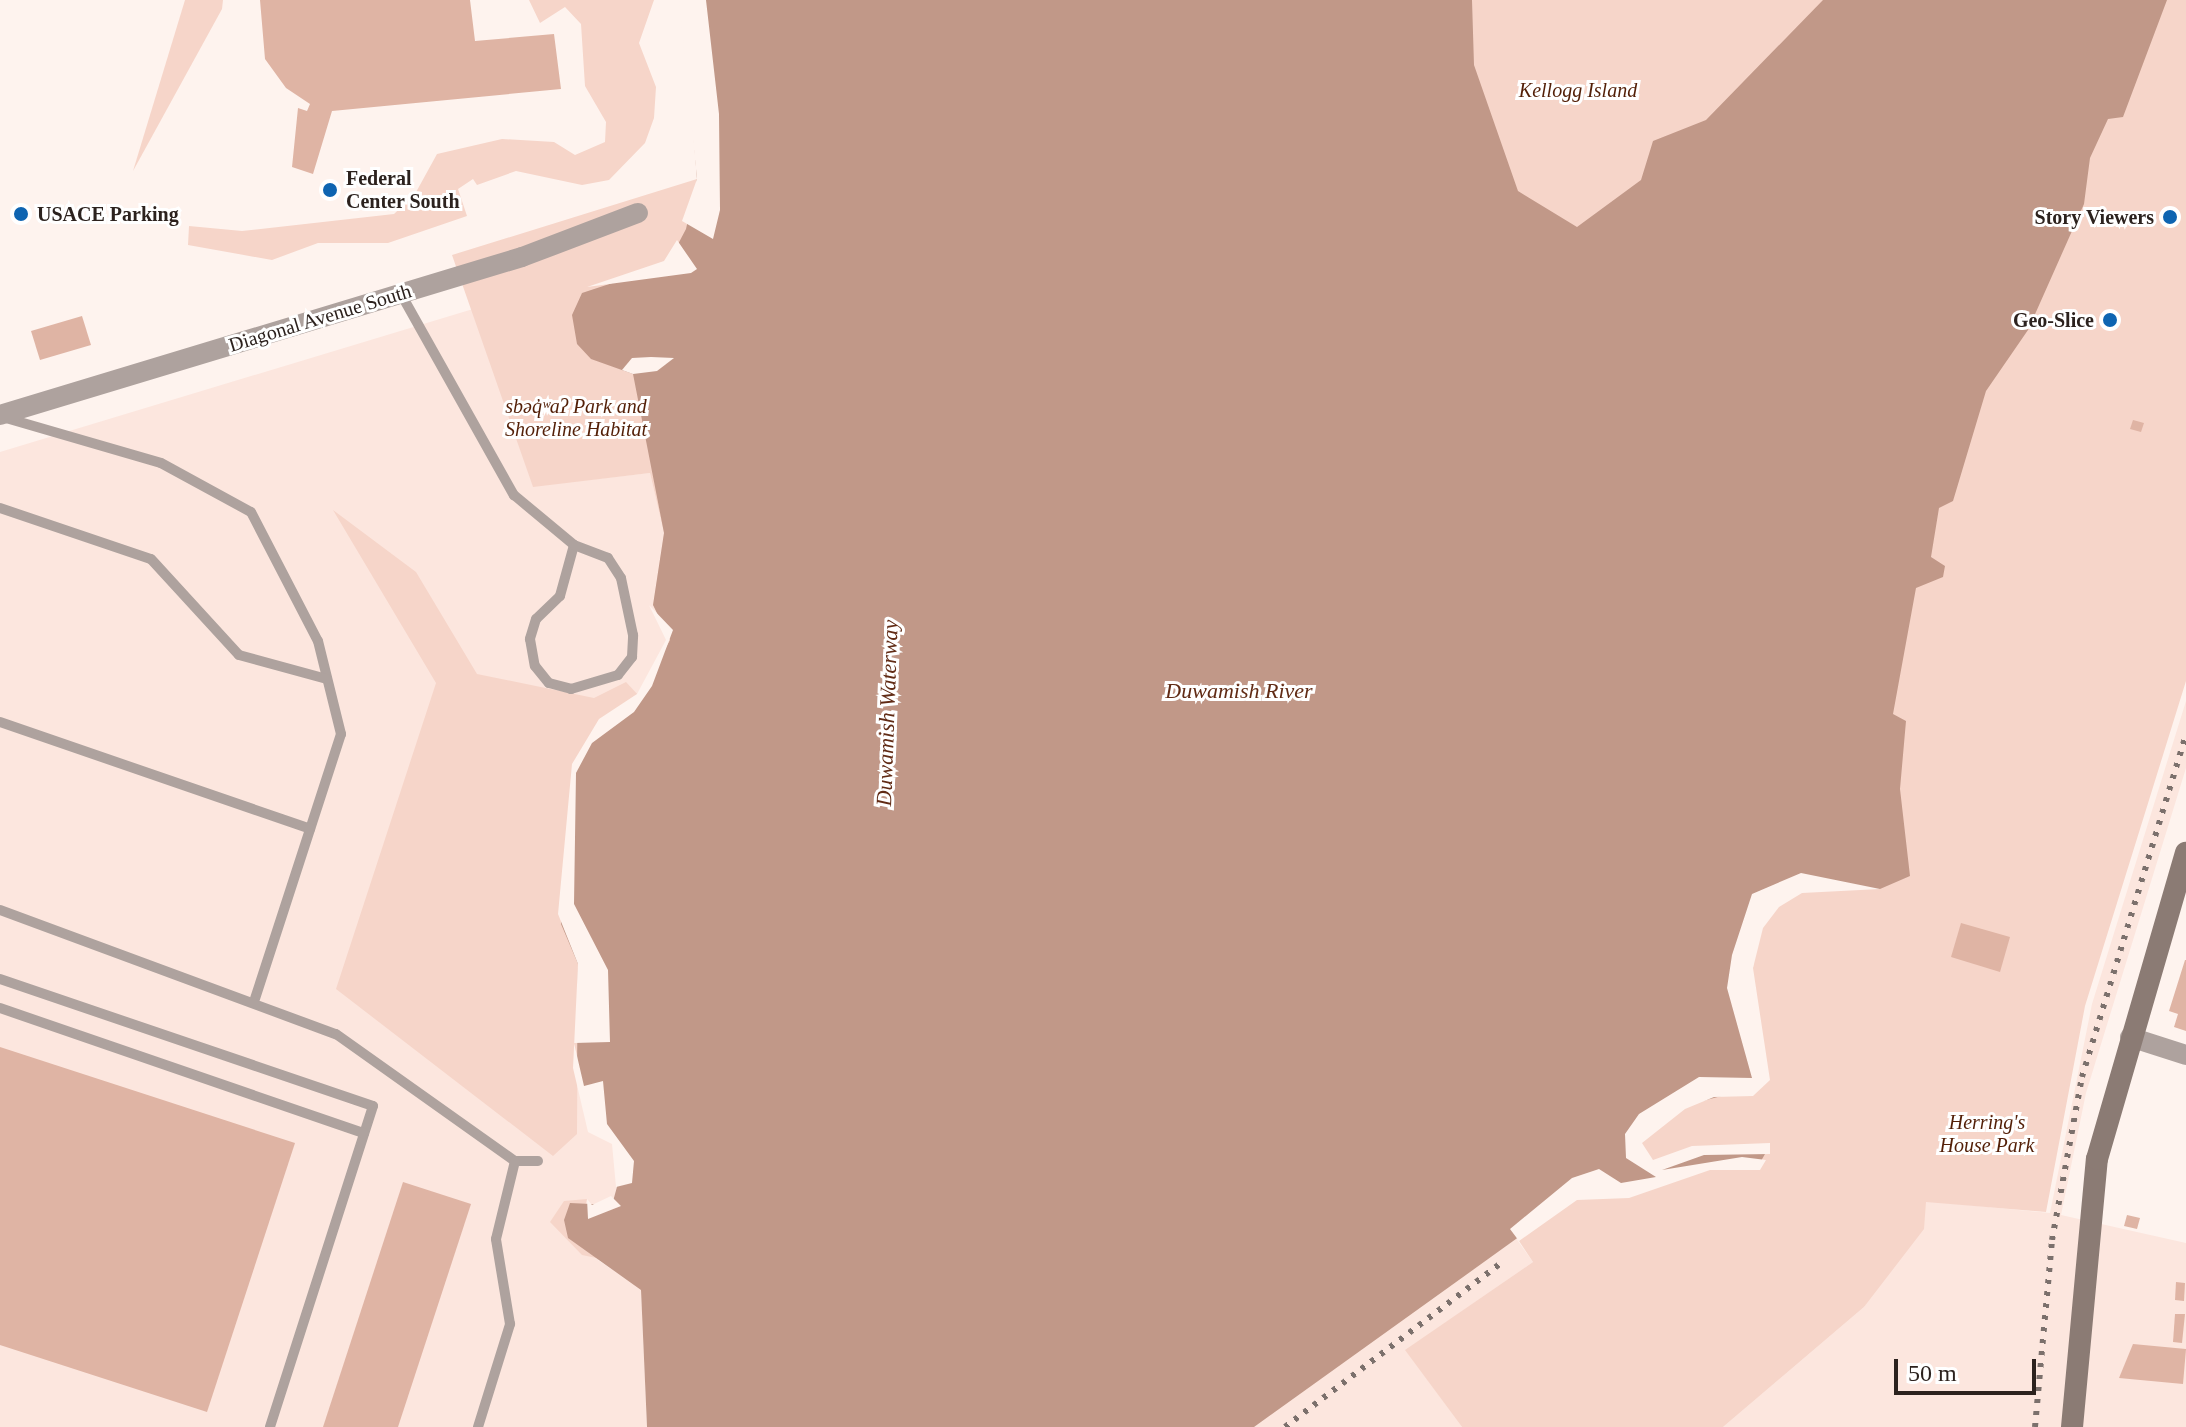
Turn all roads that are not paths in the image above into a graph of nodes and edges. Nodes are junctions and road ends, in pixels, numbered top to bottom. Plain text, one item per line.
1 (638, 213) dead end
2 (401, 294) junction
3 (0, 416) edge
4 (0, 508) edge
5 (574, 545) junction
6 (327, 679) junction
7 (0, 722) edge
8 (310, 829) junction
9 (2186, 853) edge
10 (0, 910) edge
11 (0, 979) edge
12 (255, 998) junction
13 (0, 1008) edge
14 (2130, 1037) junction
15 (2186, 1055) edge
16 (364, 1133) junction
17 (515, 1161) junction
18 (538, 1161) dead end
19 (270, 1427) edge
20 (478, 1427) edge
21 (2072, 1427) edge

1 - 2 street, Diagonal Avenue South
2 - 3 street, Diagonal Avenue South
2 - 5 lane
3 - 6 lane
4 - 6 lane
5 - 5 lane
6 - 8 lane
7 - 8 lane
8 - 12 lane
9 - 14 main road
10 - 12 lane
11 - 16 lane
12 - 17 lane
13 - 16 lane
14 - 15 street
14 - 21 main road
16 - 19 lane
17 - 18 lane
17 - 20 lane

